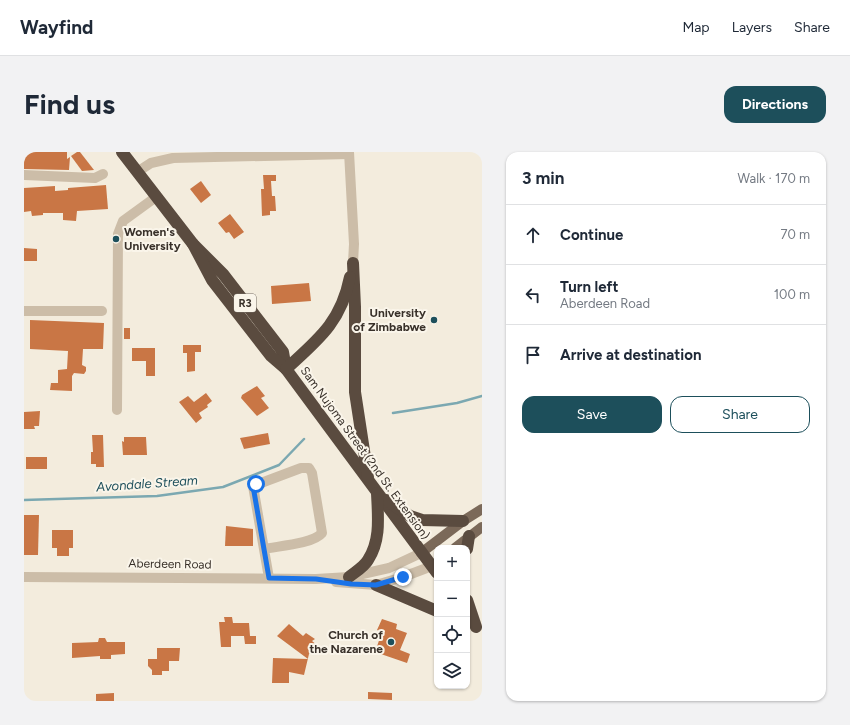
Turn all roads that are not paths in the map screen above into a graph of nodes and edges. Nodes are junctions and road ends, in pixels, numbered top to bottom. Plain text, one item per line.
1 (122, 152) edge
2 (349, 153) edge
3 (137, 172) junction
4 (103, 174) dead end
5 (24, 175) edge
6 (156, 197) junction
7 (353, 263) junction
8 (24, 311) edge
9 (102, 311) dead end
10 (286, 369) junction
11 (118, 410) dead end
12 (368, 480) junction
13 (377, 493) junction
14 (482, 508) edge
15 (463, 520) junction
16 (482, 527) edge
17 (468, 543) edge
18 (264, 549) junction
19 (421, 553) junction
20 (434, 566) edge
21 (434, 567) edge
22 (24, 577) edge
23 (349, 577) junction
24 (269, 578) junction
25 (316, 579) junction
26 (376, 585) junction
27 (470, 608) edge
28 (434, 610) edge
29 (468, 617) edge
30 (478, 631) edge

1 - 3 highway, Sam Nujoma Street (2nd St. Extension) / R3
2 - 3 street
2 - 7 street
3 - 6 highway, Sam Nujoma Street (2nd St. Extension) / R3
4 - 5 street
6 - 10 highway, Sam Nujoma Street (2nd St. Extension) / R3
6 - 11 street
7 - 10 highway
7 - 12 highway
8 - 9 street
10 - 12 highway, Sam Nujoma Street (2nd St. Extension) / R3
12 - 13 highway, Sam Nujoma Street (2nd St. Extension) / R3
13 - 15 highway
13 - 19 highway, Sam Nujoma Street (2nd St. Extension) / R3
13 - 23 highway
14 - 15 main road
15 - 19 main road
16 - 17 main road
18 - 18 street
18 - 24 street
19 - 20 highway, Sam Nujoma Street (2nd St. Extension) / R3
19 - 23 street, Aberdeen Road
21 - 26 street, Aberdeen Road
22 - 24 street, Aberdeen Road
23 - 25 street, Aberdeen Road
24 - 25 street, Aberdeen Road
25 - 26 street, Aberdeen Road
26 - 28 highway
27 - 30 highway
29 - 30 highway

